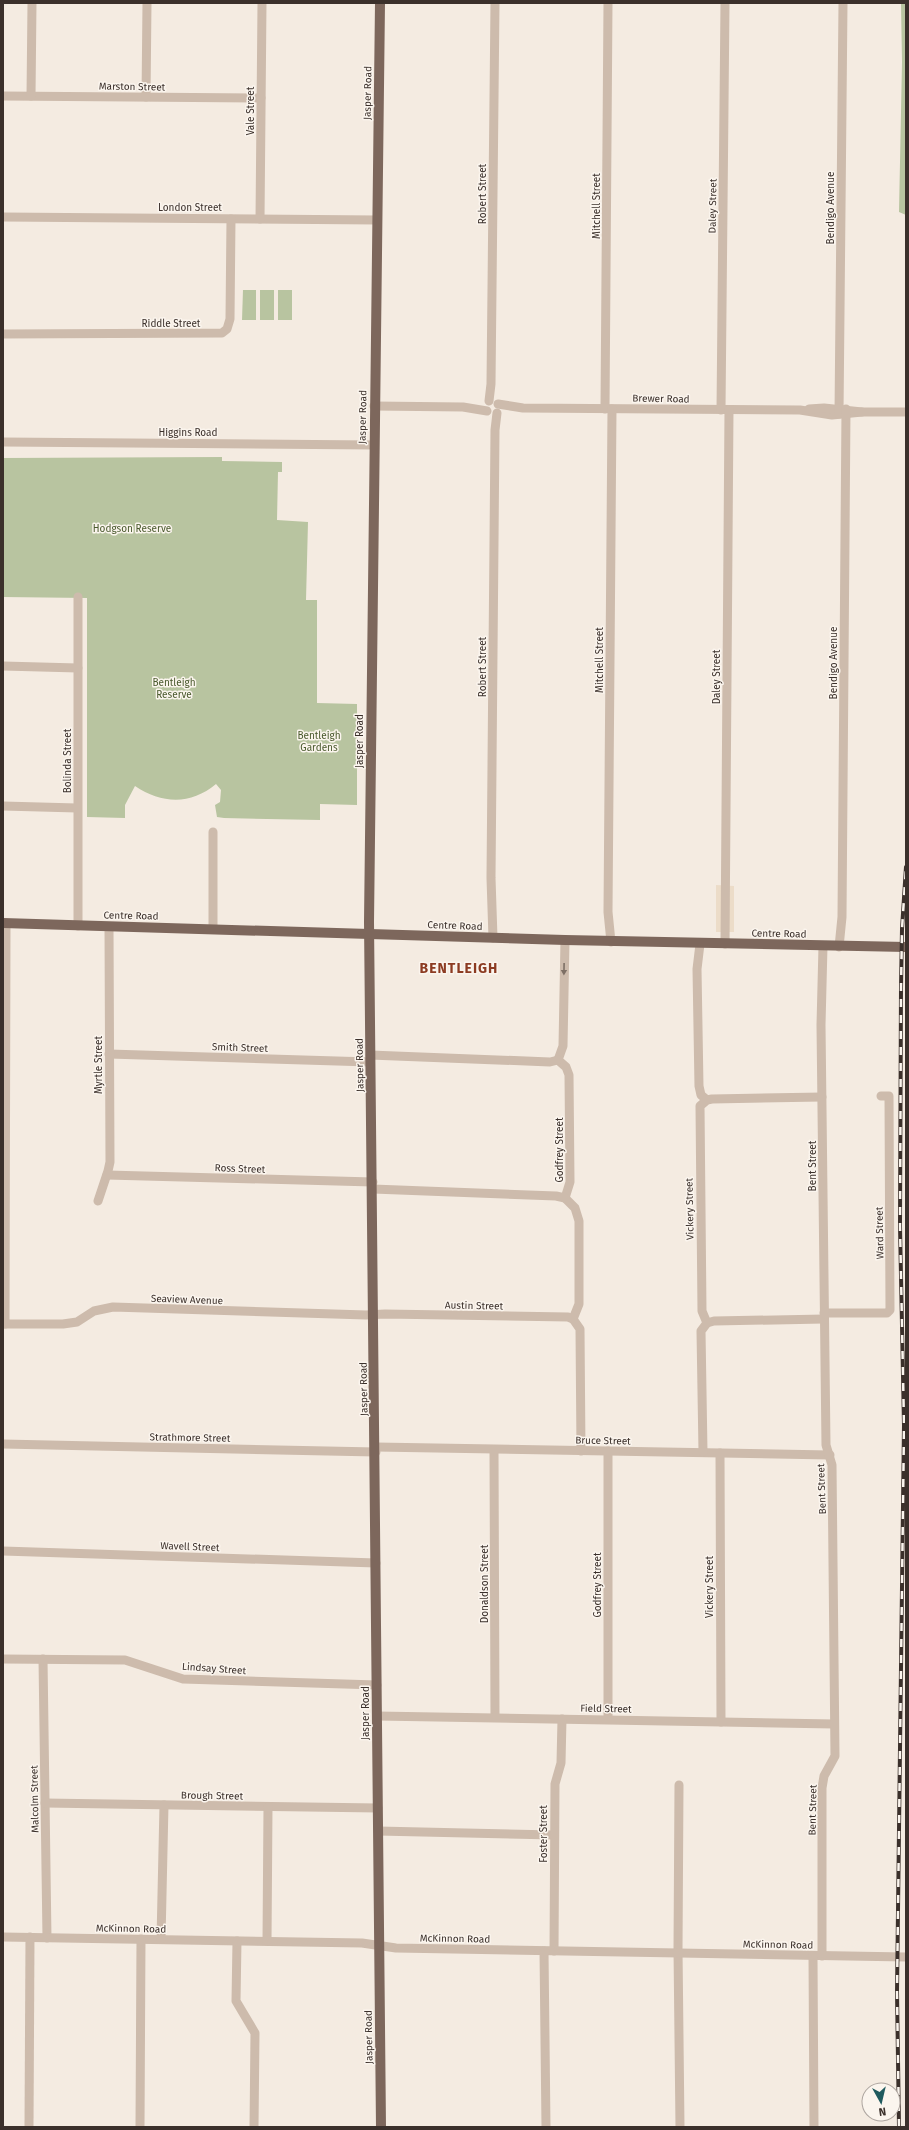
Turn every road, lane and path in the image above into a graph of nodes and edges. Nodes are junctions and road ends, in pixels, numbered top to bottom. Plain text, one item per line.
1 (32, 3) edge
2 (147, 3) edge
3 (262, 3) edge
4 (380, 3) edge
5 (495, 3) edge
6 (608, 3) edge
7 (725, 3) edge
8 (843, 3) edge
9 (3, 96) edge
10 (31, 96) junction
11 (146, 97) junction
12 (261, 98) junction
13 (3, 216) edge
14 (231, 218) junction
15 (260, 219) junction
16 (377, 220) junction
17 (3, 334) edge
18 (374, 406) junction
19 (493, 407) junction
20 (608, 409) junction
21 (725, 410) junction
22 (843, 411) junction
23 (906, 412) edge
24 (3, 442) edge
25 (374, 445) junction
26 (78, 597) dead end
27 (3, 666) edge
28 (78, 668) junction
29 (3, 806) edge
30 (78, 808) junction
31 (213, 832) dead end
32 (4, 923) edge
33 (78, 926) junction
34 (109, 926) junction
35 (214, 929) junction
36 (369, 934) junction
37 (491, 938) junction
38 (564, 940) junction
39 (608, 942) junction
40 (697, 944) junction
41 (725, 944) junction
42 (821, 946) junction
43 (842, 947) junction
44 (901, 947) edge
45 (109, 1054) junction
46 (370, 1058) junction
47 (558, 1060) junction
48 (881, 1096) dead end
49 (822, 1097) junction
50 (707, 1100) junction
51 (107, 1175) junction
52 (373, 1186) junction
53 (565, 1198) junction
54 (98, 1201) dead end
55 (374, 1315) junction
56 (824, 1316) junction
57 (573, 1319) junction
58 (707, 1323) junction
59 (4, 1324) edge
60 (3, 1444) edge
61 (376, 1449) junction
62 (494, 1450) junction
63 (581, 1451) junction
64 (608, 1451) junction
65 (703, 1452) junction
66 (720, 1453) junction
67 (830, 1455) junction
68 (3, 1551) edge
69 (376, 1563) junction
70 (3, 1659) edge
71 (43, 1659) junction
72 (377, 1685) junction
73 (377, 1716) junction
74 (496, 1717) junction
75 (562, 1719) junction
76 (608, 1719) junction
77 (721, 1722) junction
78 (834, 1724) junction
79 (679, 1785) dead end
80 (45, 1803) junction
81 (164, 1805) junction
82 (268, 1807) junction
83 (378, 1808) junction
84 (378, 1831) junction
85 (554, 1835) junction
86 (3, 1937) edge
87 (30, 1938) junction
88 (47, 1938) junction
89 (141, 1939) junction
90 (161, 1940) junction
91 (237, 1941) junction
92 (267, 1941) junction
93 (379, 1946) junction
94 (544, 1951) junction
95 (554, 1951) junction
96 (678, 1953) junction
97 (818, 1956) junction
98 (906, 1957) edge
99 (29, 2127) edge
100 (140, 2127) edge
101 (254, 2127) edge
102 (381, 2127) edge
103 (546, 2127) edge
104 (680, 2127) edge
105 (814, 2127) edge

1 - 10 street
2 - 11 street
3 - 12 street, Vale Street
4 - 16 main road, Jasper Road
5 - 19 street, Robert Street
6 - 20 street, Mitchell Street
7 - 21 street, Daley Street
8 - 22 street, Bendigo Avenue
9 - 10 street, Marston Street
10 - 11 street, Marston Street
11 - 12 street, Marston Street
12 - 15 street, Vale Street
13 - 14 street, London Street
14 - 15 street, London Street
14 - 17 street, Riddle Street
15 - 16 street, London Street
16 - 18 main road, Jasper Road
18 - 19 street, Brewer Road
18 - 25 main road, Jasper Road
19 - 20 street, Brewer Road
19 - 37 street, Robert Street
20 - 21 street, Brewer Road
20 - 39 street, Mitchell Street
21 - 22 street, Brewer Road
21 - 41 street, Daley Street
22 - 23 street, Brewer Road
22 - 43 street, Bendigo Avenue
24 - 25 street, Higgins Road
25 - 36 main road, Jasper Road
26 - 28 street, Bolinda Street
27 - 28 street
28 - 30 street, Bolinda Street
29 - 30 street
30 - 33 street, Bolinda Street
31 - 35 street
32 - 33 main road, Centre Road
32 - 59 street
33 - 34 main road, Centre Road
34 - 35 main road, Centre Road
34 - 45 street, Myrtle Street
35 - 36 main road, Centre Road
36 - 37 main road, Centre Road
36 - 46 main road, Jasper Road
37 - 38 main road, Centre Road
38 - 39 main road, Centre Road
38 -> 47 street
39 - 40 main road, Centre Road
40 - 41 main road, Centre Road
40 - 50 street
41 - 42 main road, Centre Road
42 - 43 main road, Centre Road
42 - 49 street, Bent Street
43 - 44 main road, Centre Road
45 - 46 street, Smith Street
45 - 51 street, Myrtle Street
46 - 47 street, Smith Street
46 - 52 main road, Jasper Road
47 - 53 street, Godfrey Street
48 - 56 street, Ward Street
49 - 50 street
49 - 56 street, Bent Street
50 - 58 street, Vickery Street
51 - 52 street, Ross Street
51 - 54 street, Myrtle Street
52 - 53 street, Ross Street
52 - 55 main road, Jasper Road
53 - 57 street
55 - 57 street, Austin Street
55 - 59 street, Seaview Avenue
55 - 61 main road, Jasper Road
56 - 58 street, Ward Street
56 - 67 street, Bent Street
57 - 63 street
58 - 65 street
60 - 61 street, Strathmore Street
61 - 62 street, Bruce Street
61 - 69 main road, Jasper Road
62 - 63 street, Bruce Street
62 - 74 street, Donaldson Street
63 - 64 street, Bruce Street
64 - 65 street, Bruce Street
64 - 76 street, Godfrey Street
65 - 66 street, Bruce Street
66 - 67 street, Bruce Street
66 - 77 street, Vickery Street
67 - 78 street, Bent Street
68 - 69 street, Wavell Street
69 - 72 main road, Jasper Road
70 - 71 street, Lindsay Street
71 - 72 street, Lindsay Street
71 - 80 street, Malcolm Street
72 - 73 main road, Jasper Road
73 - 74 street, Field Street
73 - 83 main road, Jasper Road
74 - 75 street, Field Street
75 - 76 street, Field Street
75 - 85 street, Foster Street
76 - 77 street, Field Street
77 - 78 street, Field Street
78 - 97 street, Bent Street
79 - 96 street
80 - 81 street, Brough Street
80 - 88 street, Malcolm Street
81 - 82 street, Brough Street
81 - 90 street
82 - 83 street, Brough Street
82 - 92 street
83 - 84 main road, Jasper Road
84 - 85 street
84 - 93 main road, Jasper Road
85 - 95 street, Foster Street
86 - 87 street, McKinnon Road
87 - 88 street, McKinnon Road
87 - 99 street
88 - 89 street, McKinnon Road
89 - 90 street, McKinnon Road
89 - 100 street
90 - 91 street, McKinnon Road
91 - 92 street, McKinnon Road
91 - 101 street
92 - 93 street, McKinnon Road
93 - 94 street, McKinnon Road
93 - 102 main road, Jasper Road
94 - 95 street, McKinnon Road
94 - 103 street
95 - 96 street, McKinnon Road
96 - 97 street, McKinnon Road
96 - 104 street
97 - 98 street, McKinnon Road
97 - 105 street, Bent Street

